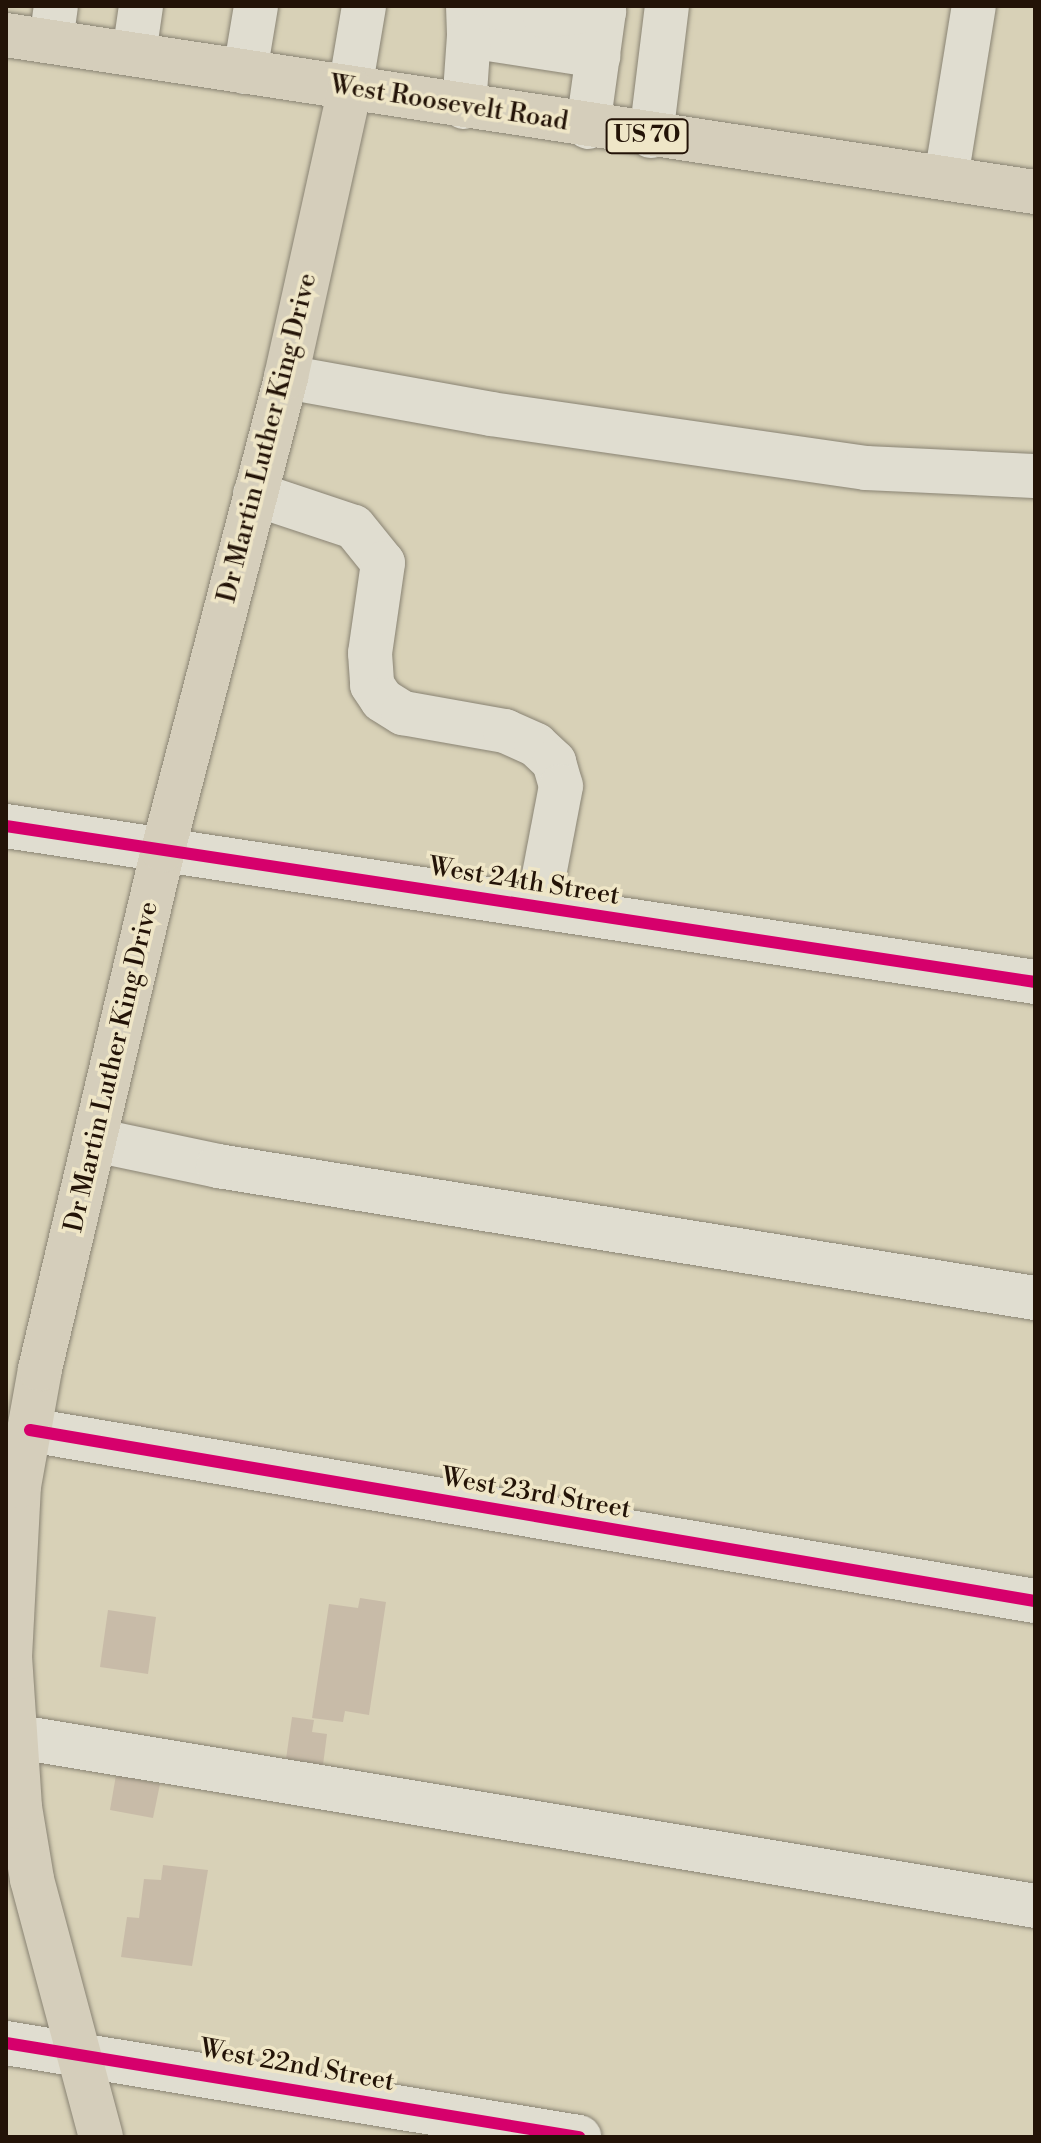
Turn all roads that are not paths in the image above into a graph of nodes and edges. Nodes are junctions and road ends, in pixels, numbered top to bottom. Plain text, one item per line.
1 (141, 6) edge
2 (256, 6) edge
3 (364, 6) edge
4 (667, 6) edge
5 (974, 6) edge
6 (524, 13) edge
7 (54, 23) edge
8 (6, 35) edge
9 (134, 54) junction
10 (598, 56) junction
11 (245, 72) junction
12 (350, 89) junction
13 (464, 107) junction
14 (588, 127) junction
15 (651, 136) junction
16 (946, 178) junction
17 (1035, 192) edge
18 (286, 377) junction
19 (1034, 476) edge
20 (255, 494) junction
21 (6, 826) edge
22 (163, 850) junction
23 (538, 907) junction
24 (1035, 982) edge
25 (95, 1140) junction
26 (1035, 1298) edge
27 (30, 1430) junction
28 (1035, 1601) edge
29 (13, 1736) junction
30 (1035, 1906) edge
31 (6, 2043) edge
32 (77, 2054) junction
33 (101, 2137) edge
34 (579, 2137) edge

1 - 9 street
2 - 11 street
3 - 12 street, Dr Martin Luther King Drive
4 - 15 street
5 - 16 street
6 - 10 street
6 - 10 street
6 - 13 street
7 - 8 main road, West Roosevelt Road / US 70
7 - 9 main road, West Roosevelt Road / US 70
9 - 11 main road, West Roosevelt Road / US 70
10 - 14 street
11 - 12 main road, West Roosevelt Road / US 70
12 - 13 main road, West Roosevelt Road / US 70
12 - 18 main road, Dr Martin Luther King Drive
13 - 14 main road, West Roosevelt Road / US 70
14 - 15 main road, West Roosevelt Road / US 70
15 - 16 main road, West Roosevelt Road / US 70
16 - 17 main road, West Roosevelt Road / US 70
18 - 19 street
18 - 20 main road, Dr Martin Luther King Drive
20 - 22 main road, Dr Martin Luther King Drive
20 - 23 street
21 - 22 street, West 24th Street
22 - 23 street, West 24th Street
22 - 25 main road, Dr Martin Luther King Drive
23 - 24 street, West 24th Street
25 - 26 street
25 - 27 main road, Dr Martin Luther King Drive
27 - 28 street, West 23rd Street
27 - 29 main road, Dr Martin Luther King Drive
29 - 30 street
29 - 32 main road, Dr Martin Luther King Drive
31 - 32 street, West 22nd Street
32 - 33 main road, Dr Martin Luther King Drive
32 - 34 street, West 22nd Street

